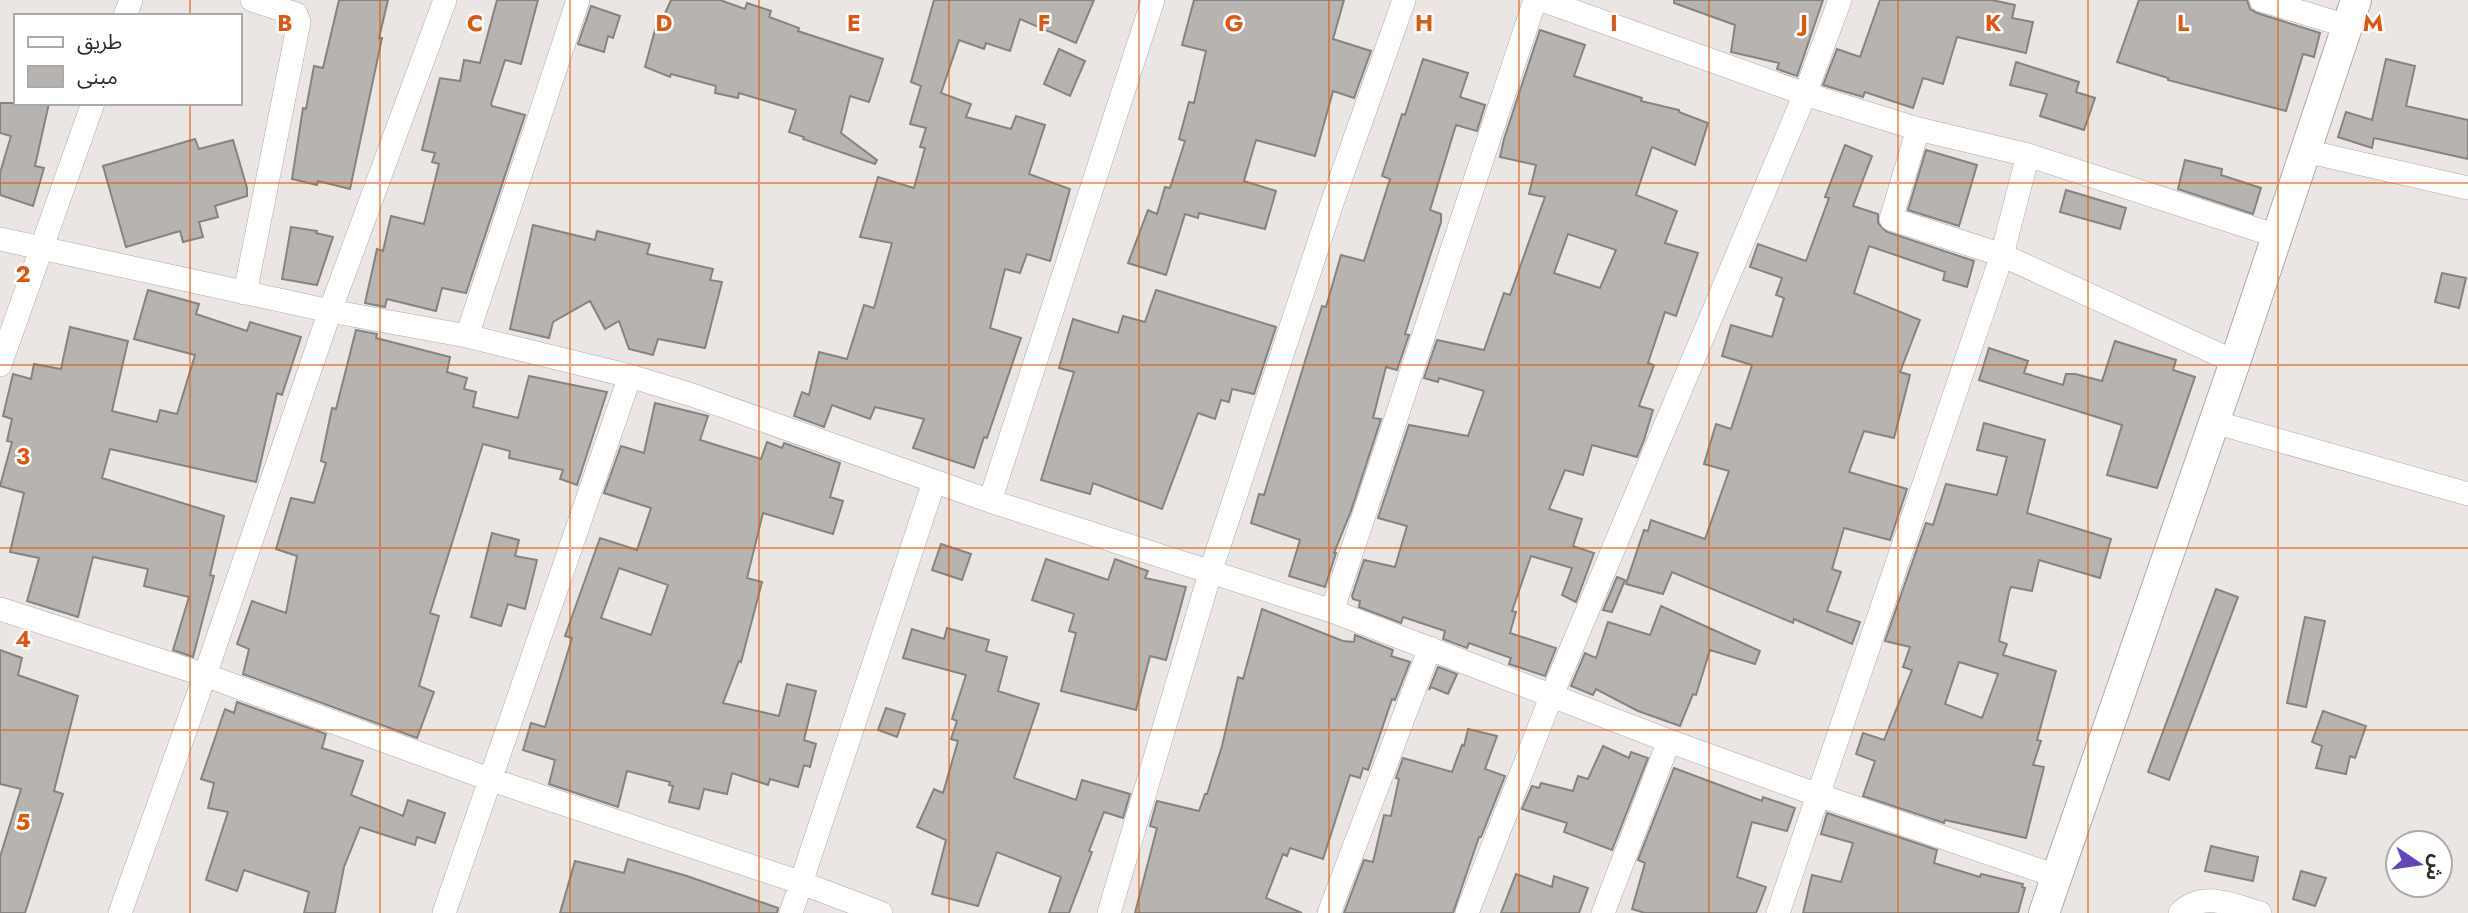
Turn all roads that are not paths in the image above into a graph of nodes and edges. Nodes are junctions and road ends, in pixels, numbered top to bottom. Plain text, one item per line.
1 (252, 0) edge
2 (445, 0) edge
3 (578, 0) edge
4 (1153, 0) edge
5 (1404, 0) edge
6 (1535, 0) edge
7 (1542, 0) edge
8 (1840, 0) edge
9 (2261, 0) edge
10 (2351, 13) edge
11 (1805, 94) junction
12 (92, 105) edge
13 (1918, 129) junction
14 (2305, 151) junction
15 (2028, 155) junction
16 (2468, 188) edge
17 (2277, 236) junction
18 (0, 239) edge
19 (40, 248) junction
20 (2003, 255) junction
21 (245, 293) junction
22 (330, 311) junction
23 (467, 335) junction
24 (2235, 362) junction
25 (0, 365) edge
26 (630, 376) junction
27 (2214, 422) junction
28 (934, 482) junction
29 (2468, 494) edge
30 (990, 501) junction
31 (1211, 570) junction
32 (0, 609) edge
33 (1332, 611) junction
34 (1430, 648) junction
35 (205, 675) junction
36 (1551, 697) junction
37 (1669, 741) junction
38 (489, 779) junction
39 (1818, 795) junction
40 (2056, 876) junction
41 (802, 883) junction
42 (120, 913) edge
43 (444, 913) edge
44 (791, 913) edge
45 (881, 913) edge
46 (1109, 913) edge
47 (1329, 913) edge
48 (1467, 913) edge
49 (1603, 913) edge
50 (1778, 913) edge
51 (2044, 913) edge
52 (2180, 913) edge
53 (2260, 913) edge

1 - 21 street
2 - 22 street
3 - 23 street
4 - 30 street
5 - 31 street
6 - 33 street
7 - 11 street
8 - 11 street
9 - 10 street
10 - 14 street
11 - 13 street
11 - 36 street
12 - 19 street
13 - 15 street
13 - 20 street
14 - 16 street
14 - 17 street
15 - 17 street
15 - 20 street
17 - 24 street
18 - 19 street
19 - 21 street
19 - 25 street
20 - 24 street
20 - 39 street
21 - 22 street
22 - 23 street
22 - 35 street
23 - 26 street
24 - 27 street
26 - 28 street
26 - 38 street
27 - 29 street
27 - 40 street
28 - 30 street
28 - 41 street
30 - 31 street
31 - 33 street
31 - 46 street
32 - 35 street
33 - 34 street
34 - 36 street
34 - 47 street
35 - 38 street
35 - 42 street
36 - 37 street
36 - 48 street
37 - 39 street
37 - 49 street
38 - 41 street
38 - 43 street
39 - 40 street
39 - 50 street
40 - 51 street
41 - 44 street
41 - 45 street
52 - 53 street

